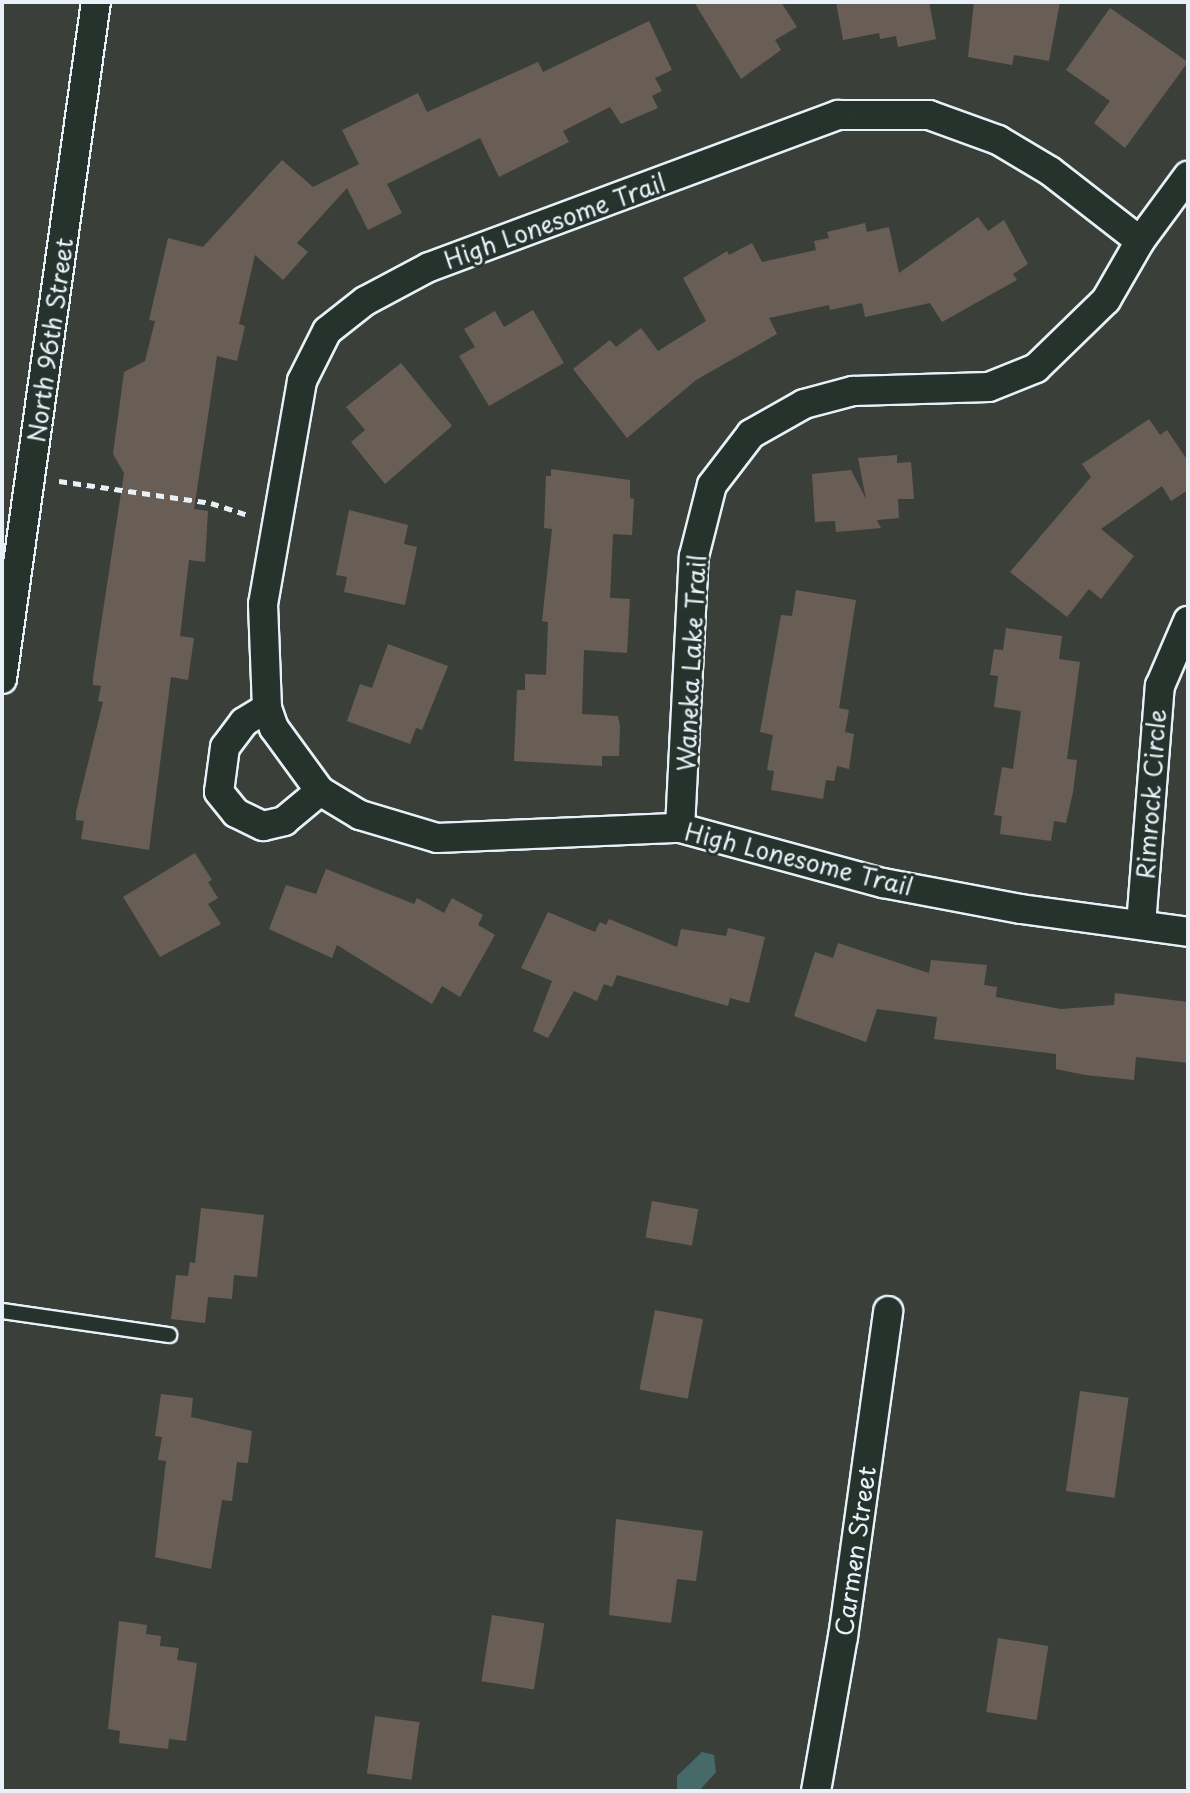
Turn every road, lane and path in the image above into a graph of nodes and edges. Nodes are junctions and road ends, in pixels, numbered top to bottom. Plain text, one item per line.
1 (96, 2) edge
2 (1188, 176) edge
3 (1140, 241) junction
4 (46, 479) dead end
5 (250, 515) dead end
6 (1188, 621) edge
7 (6, 622) edge
8 (2, 679) edge
9 (267, 708) junction
10 (320, 791) junction
11 (680, 828) junction
12 (1141, 925) junction
13 (1188, 932) edge
14 (2, 1311) edge
15 (888, 1311) dead end
16 (169, 1335) dead end
17 (816, 1791) edge

1 - 7 street, North 96th Street
2 - 3 street, Waneka Lake Trail
3 - 9 street, High Lonesome Trail
3 - 11 street, Waneka Lake Trail
4 - 5 path
6 - 12 street, Rimrock Circle
7 - 8 street, North 96th Street
9 - 10 street, High Lonesome Trail
9 - 10 street
10 - 11 street, High Lonesome Trail
11 - 12 street, High Lonesome Trail
12 - 13 street, High Lonesome Trail
14 - 16 lane
15 - 17 street, Carmen Street

